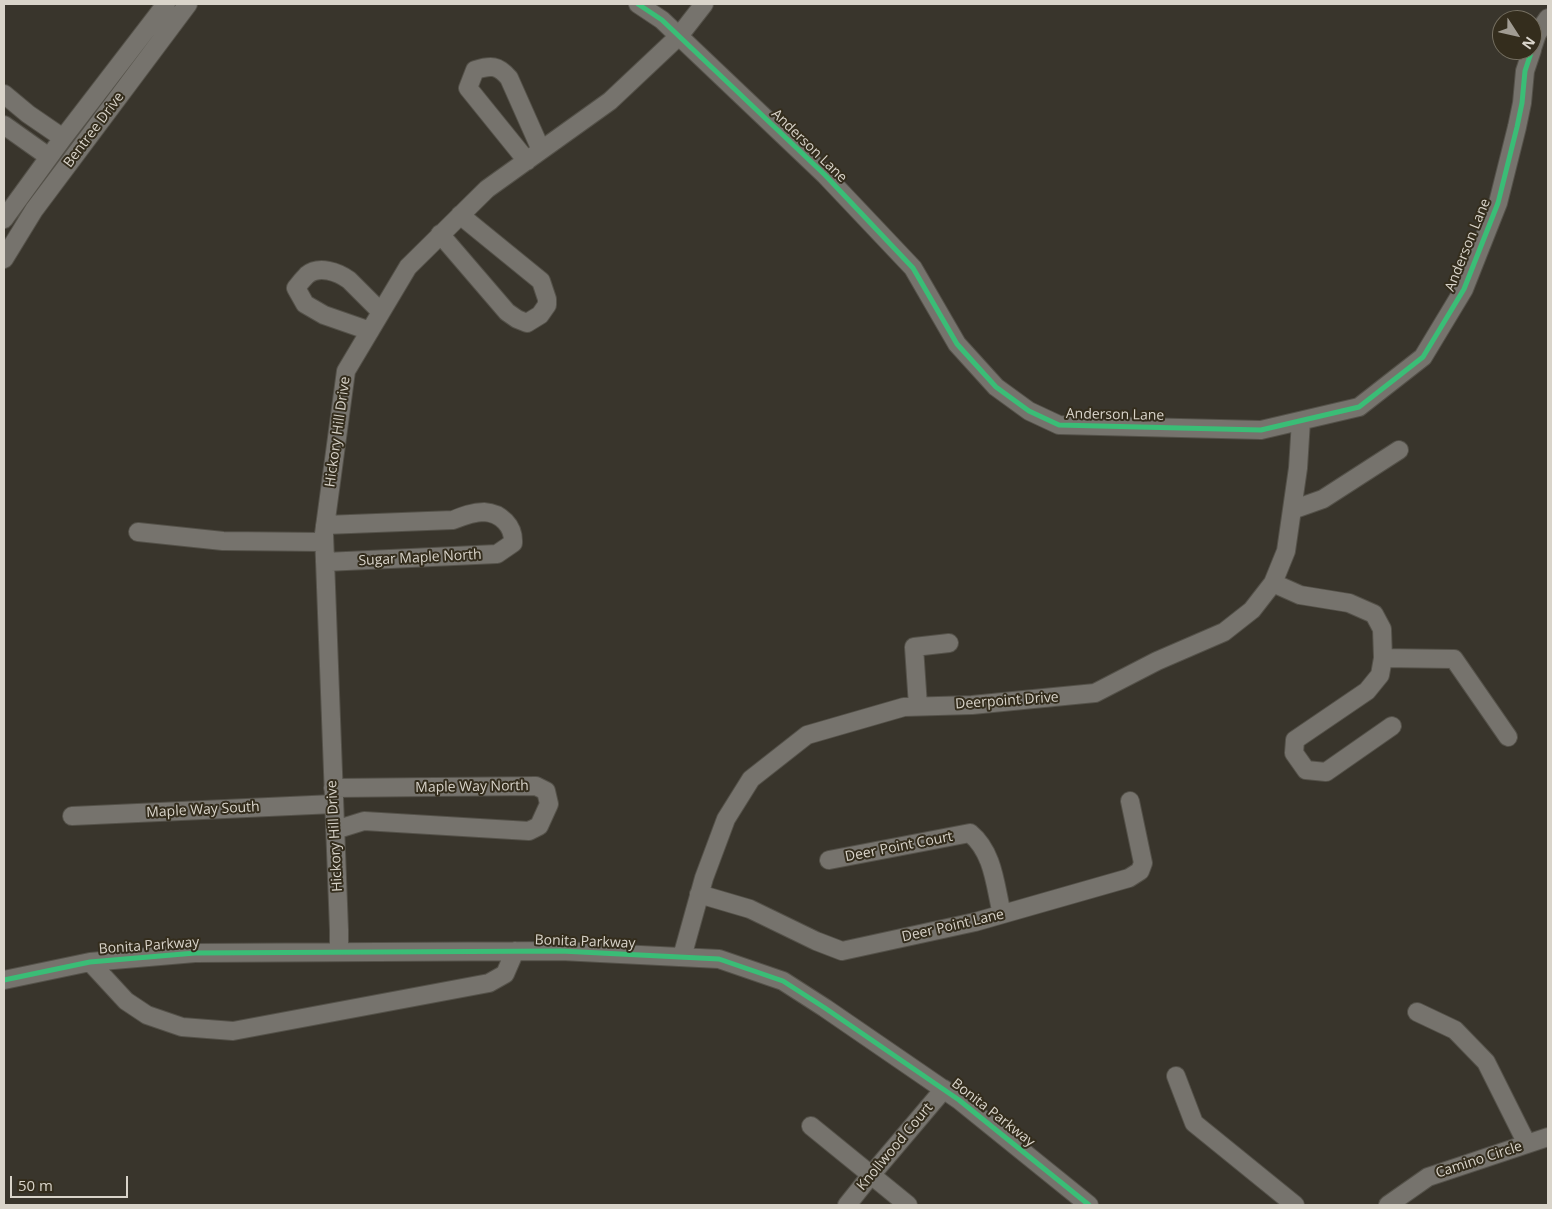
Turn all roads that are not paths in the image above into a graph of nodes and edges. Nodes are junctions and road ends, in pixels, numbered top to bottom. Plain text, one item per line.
1 (166, 4) edge
2 (188, 4) edge
3 (638, 4) edge
4 (704, 4) edge
5 (1548, 18) edge
6 (1542, 32) edge
7 (679, 36) junction
8 (1530, 60) edge
9 (4, 94) edge
10 (4, 125) edge
11 (63, 138) junction
12 (541, 150) junction
13 (49, 157) junction
14 (527, 161) junction
15 (460, 215) junction
16 (4, 219) edge
17 (440, 234) junction
18 (4, 259) edge
19 (381, 312) junction
20 (370, 331) junction
21 (1301, 421) junction
22 (1399, 450) dead end
23 (1292, 510) junction
24 (138, 532) dead end
25 (325, 533) junction
26 (325, 562) junction
27 (1273, 583) junction
28 (949, 643) dead end
29 (1383, 658) junction
30 (918, 706) junction
31 (1392, 726) dead end
32 (1508, 737) dead end
33 (334, 796) junction
34 (1130, 801) dead end
35 (72, 816) dead end
36 (335, 830) junction
37 (829, 860) dead end
38 (699, 894) junction
39 (1002, 914) junction
40 (514, 951) junction
41 (338, 952) junction
42 (682, 957) junction
43 (90, 962) junction
44 (4, 980) edge
45 (1417, 1012) dead end
46 (1176, 1076) dead end
47 (944, 1089) junction
48 (811, 1126) dead end
49 (1548, 1137) edge
50 (1527, 1144) junction
51 (870, 1175) junction
52 (847, 1205) edge
53 (908, 1205) edge
54 (1089, 1205) edge
55 (1295, 1205) edge
56 (1388, 1205) edge

1 - 11 street, Bentree Drive
2 - 18 street, Bentree Drive
3 - 7 street, Anderson Lane
4 - 7 street, Hickory Hill Drive
5 - 6 street, Anderson Lane
7 - 12 street, Hickory Hill Drive
7 - 21 street, Anderson Lane
8 - 21 street, Anderson Lane
9 - 11 street
10 - 13 street
11 - 13 street, Bentree Drive
12 - 14 street, Hickory Hill Drive
12 - 14 street
13 - 16 street, Bentree Drive
14 - 15 street, Hickory Hill Drive
15 - 17 street, Hickory Hill Drive
15 - 17 street
17 - 19 street, Hickory Hill Drive
19 - 20 street, Hickory Hill Drive
19 - 20 street
20 - 25 street, Hickory Hill Drive
21 - 23 street, Deerpoint Drive
22 - 23 street
23 - 27 street, Deerpoint Drive
24 - 25 street
25 - 26 street, Hickory Hill Drive
25 - 26 street, Sugar Maple North
26 - 33 street, Hickory Hill Drive
27 - 29 street
27 - 30 street, Deerpoint Drive
28 - 30 street
29 - 31 street
29 - 32 street
30 - 38 street, Deerpoint Drive
33 - 35 street, Maple Way South
33 - 36 street, Hickory Hill Drive
33 - 36 street, Maple Way North
34 - 39 street, Deer Point Lane
36 - 41 street, Hickory Hill Drive
37 - 39 street, Deer Point Court
38 - 39 street, Deer Point Lane
38 - 42 street, Deerpoint Drive
40 - 41 street, Bonita Parkway
40 - 42 street, Bonita Parkway
40 - 43 street
41 - 43 street, Bonita Parkway
42 - 47 street, Bonita Parkway
43 - 44 street, Bonita Parkway
45 - 50 street
46 - 55 street
47 - 51 street, Knollwood Court
47 - 54 street, Bonita Parkway
48 - 51 street
49 - 50 street, Camino Circle
50 - 56 street, Camino Circle
51 - 52 street, Knollwood Court
51 - 53 street

